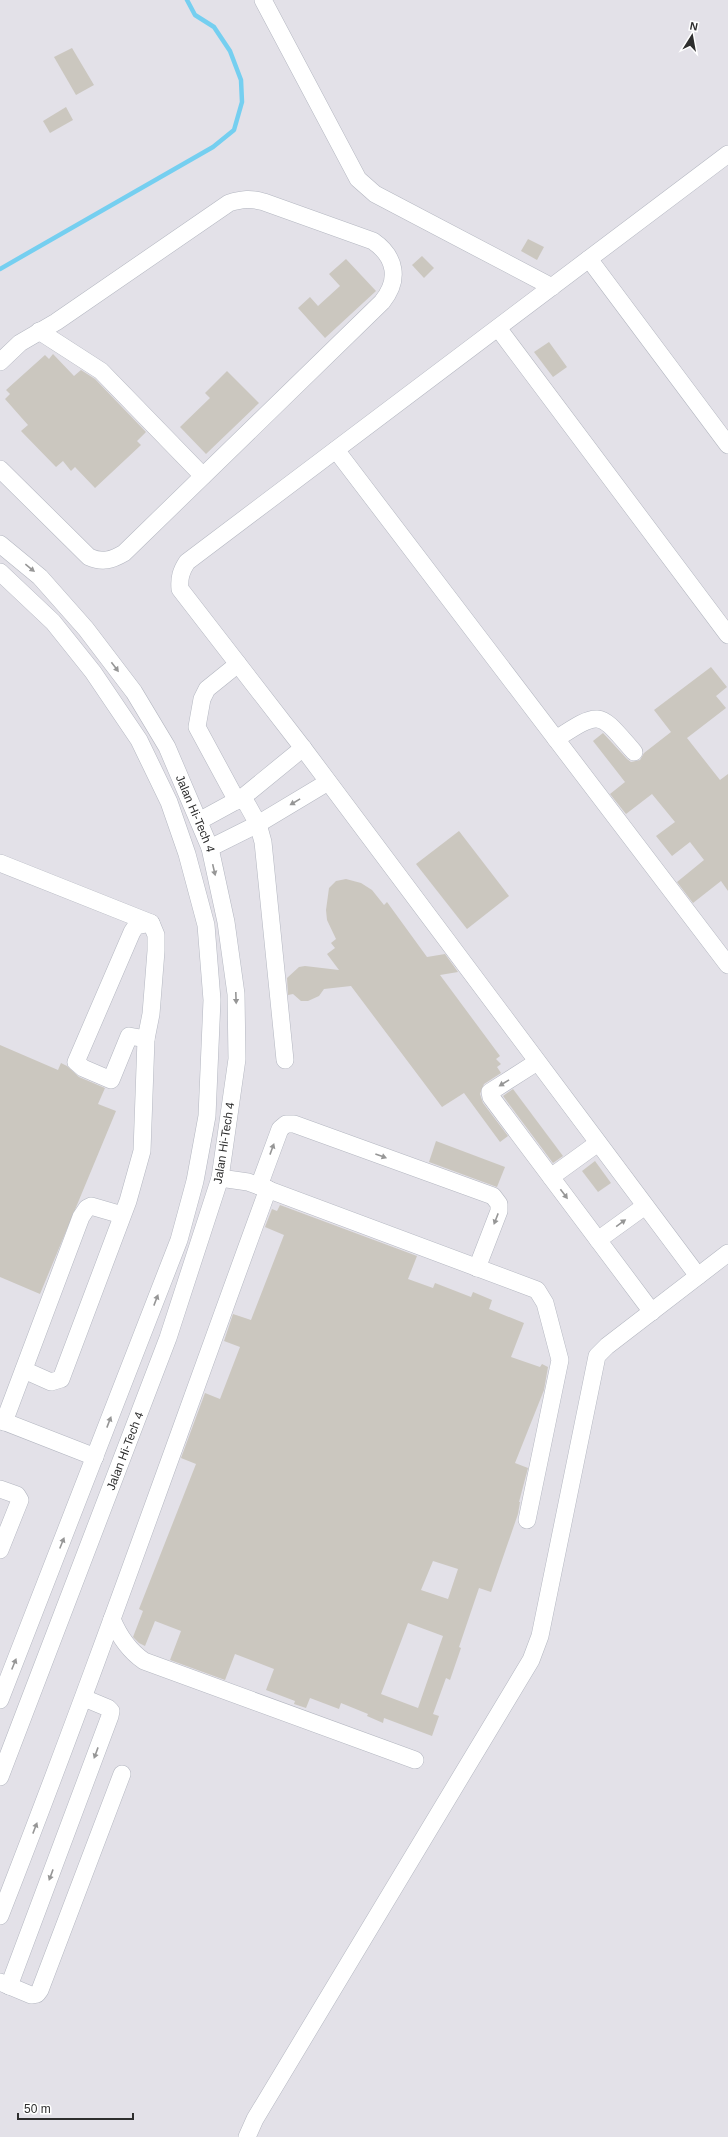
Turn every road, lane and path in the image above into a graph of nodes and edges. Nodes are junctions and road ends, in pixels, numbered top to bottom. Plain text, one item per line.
1 (263, 0) edge
2 (728, 154) edge
3 (589, 259) junction
4 (552, 287) junction
5 (498, 328) junction
6 (39, 331) junction
7 (0, 362) edge
8 (728, 445) edge
9 (336, 450) junction
10 (0, 469) edge
11 (203, 476) junction
12 (0, 544) edge
13 (0, 572) edge
14 (728, 635) edge
15 (238, 664) junction
16 (556, 739) junction
17 (304, 748) junction
18 (634, 752) dead end
19 (328, 782) junction
20 (240, 799) junction
21 (199, 821) junction
22 (258, 824) junction
23 (210, 848) junction
24 (0, 863) edge
25 (151, 922) junction
26 (728, 965) edge
27 (146, 1040) junction
28 (285, 1060) dead end
29 (537, 1062) junction
30 (598, 1143) junction
31 (551, 1177) junction
32 (220, 1178) junction
33 (263, 1188) junction
34 (645, 1206) junction
35 (122, 1215) junction
36 (598, 1240) junction
37 (728, 1253) edge
38 (477, 1268) junction
39 (698, 1276) junction
40 (652, 1312) junction
41 (24, 1370) junction
42 (2, 1421) edge
43 (95, 1458) junction
44 (0, 1489) edge
45 (527, 1520) dead end
46 (0, 1550) edge
47 (112, 1619) junction
48 (1, 1693) edge
49 (84, 1698) junction
50 (415, 1760) dead end
51 (122, 1774) dead end
52 (0, 1777) edge
53 (0, 1916) edge
54 (5, 1984) edge
55 (247, 2137) edge

1 - 4 street
2 - 3 street
3 - 4 street
3 - 8 street
4 - 5 street
5 - 9 street
5 - 14 street
6 - 7 street
6 - 11 street
6 - 11 street
9 - 15 street
9 - 16 street
10 - 11 street
12 -> 21 street, Jalan Hi-Tech 4
43 -> 13 street, Jalan Hi-Tech 4
15 - 17 street
15 - 20 street
16 - 18 street
16 - 26 street
17 - 19 street
17 - 20 street
19 -> 22 street
19 - 29 street
20 - 21 street
20 - 22 street
21 - 23 street, Jalan Hi-Tech 4
22 - 23 street
22 - 28 street
23 -> 32 street, Jalan Hi-Tech 4
24 - 25 street
25 - 27 street
25 - 27 street
27 - 35 street
29 - 30 street
29 -> 31 street
30 - 31 street
30 - 34 street
31 -> 36 street
32 - 33 street
32 - 52 street, Jalan Hi-Tech 4
33 - 38 street
33 -> 38 street
33 - 47 street
36 -> 34 street
34 - 39 street
35 - 41 street
35 - 41 street
36 - 40 street
37 - 39 street
38 - 45 street
39 - 40 street
40 - 55 street
41 - 42 street
42 - 43 street
48 -> 43 street, Jalan Hi-Tech 4
44 - 46 street
47 - 49 street
47 - 50 street
53 -> 49 street
49 -> 54 street
51 - 54 street

